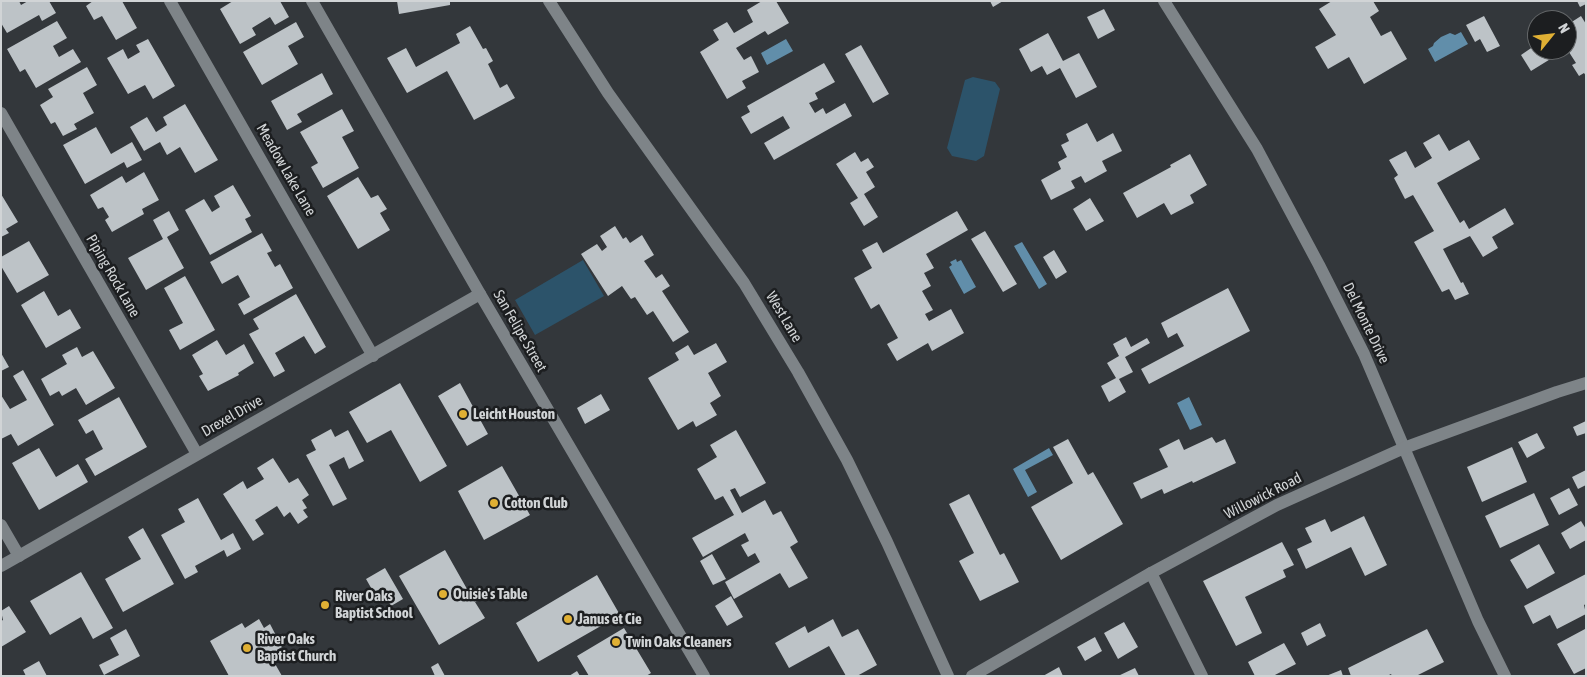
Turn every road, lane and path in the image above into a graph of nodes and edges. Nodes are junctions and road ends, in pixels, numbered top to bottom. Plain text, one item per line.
1 (170, 1) edge
2 (312, 1) edge
3 (549, 1) edge
4 (1164, 1) edge
5 (1, 113) edge
6 (480, 294) junction
7 (373, 356) junction
8 (1586, 383) edge
9 (1404, 448) junction
10 (197, 454) junction
11 (1, 526) edge
12 (19, 556) junction
13 (1, 566) edge
14 (1151, 573) junction
15 (704, 676) edge
16 (948, 676) edge
17 (972, 676) edge
18 (1202, 676) edge
19 (1505, 676) edge

1 - 7 street, Meadow Lake Lane
2 - 6 street, San Felipe Street
3 - 16 street, West Lane
4 - 9 street, Del Monte Drive
5 - 10 street, Piping Rock Lane
6 - 7 street, Drexel Drive
6 - 15 street, San Felipe Street
7 - 10 street, Drexel Drive
8 - 9 street, Willowick Road
9 - 14 street, Willowick Road
9 - 19 street, Del Monte Drive
10 - 12 street, Drexel Drive
11 - 12 street
12 - 13 street, Drexel Drive
14 - 17 street, Willowick Road
14 - 18 street

